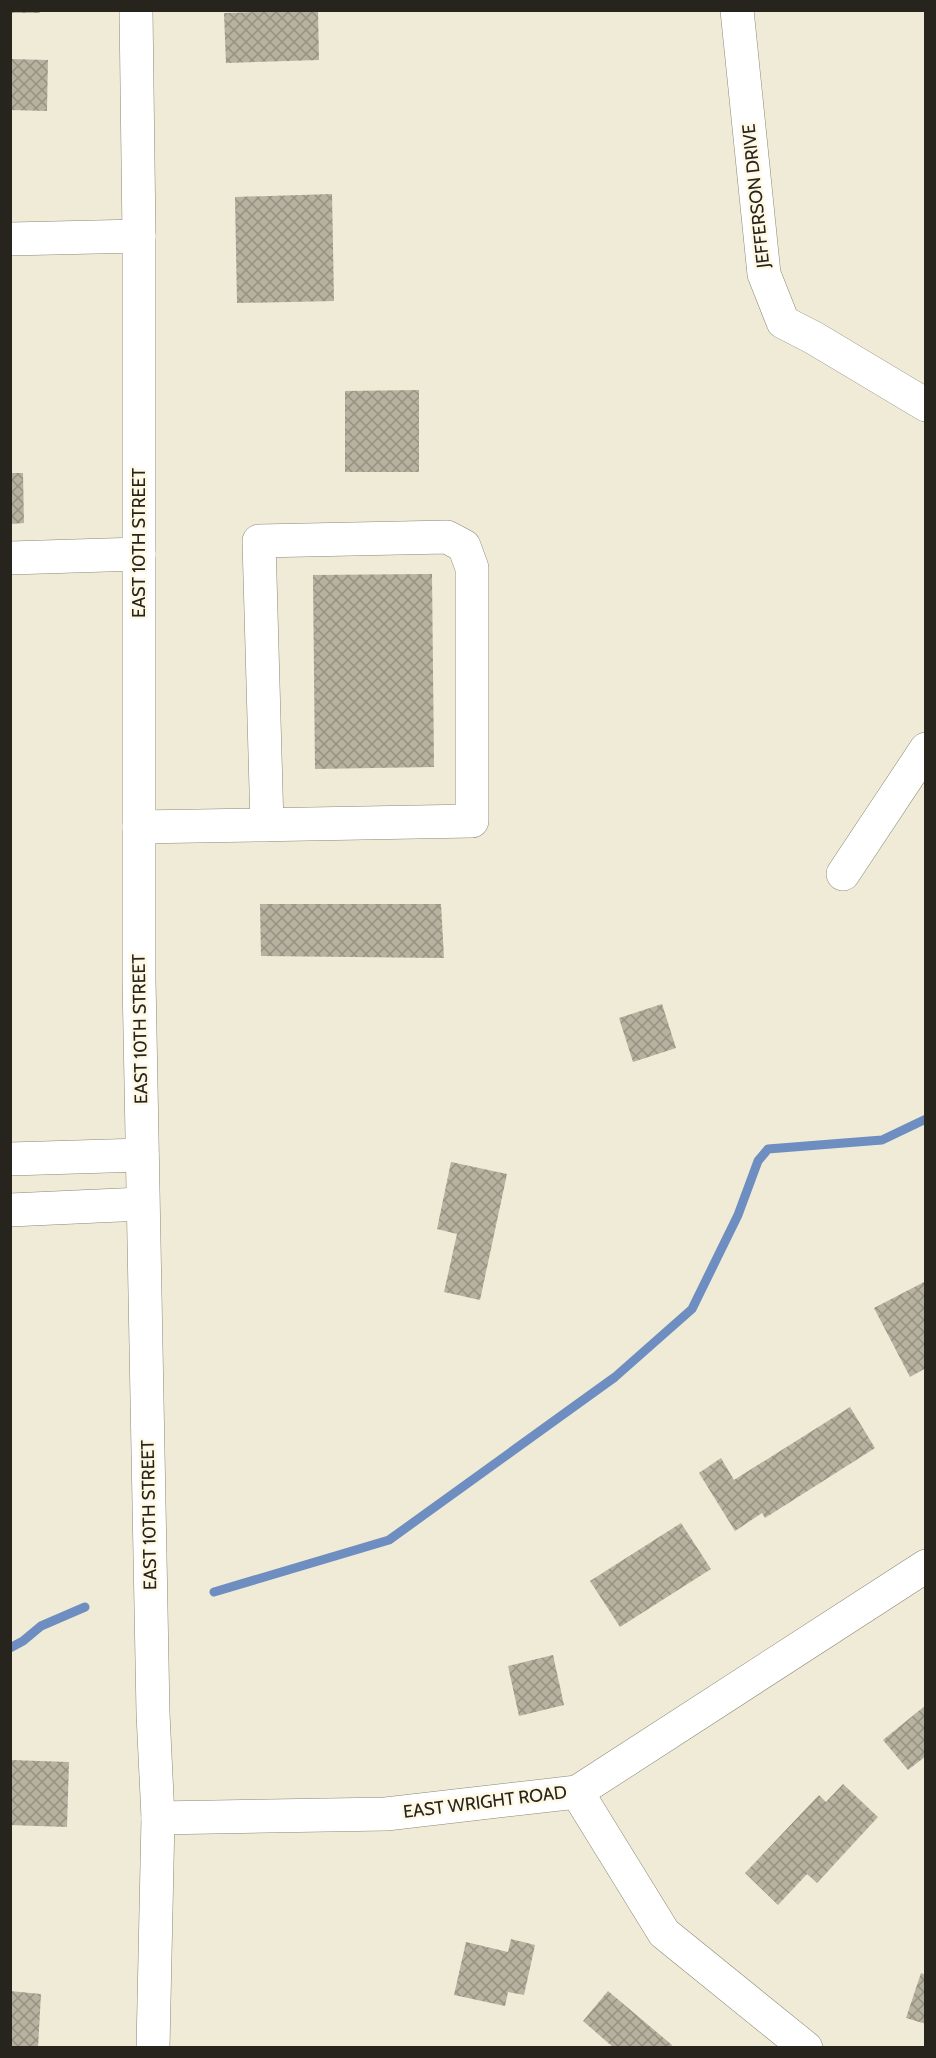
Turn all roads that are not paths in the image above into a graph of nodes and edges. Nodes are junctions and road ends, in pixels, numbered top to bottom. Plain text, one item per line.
1 (136, 10) edge
2 (737, 10) edge
3 (139, 236) junction
4 (10, 238) edge
5 (926, 405) edge
6 (139, 554) junction
7 (10, 558) edge
8 (926, 749) edge
9 (267, 825) junction
10 (139, 827) junction
11 (843, 874) dead end
12 (142, 1155) junction
13 (10, 1159) edge
14 (142, 1204) junction
15 (10, 1210) edge
16 (926, 1566) edge
17 (577, 1792) junction
18 (158, 1818) junction
19 (153, 2048) edge
20 (806, 2048) edge

1 - 3 main road, EAST 10TH STREET
2 - 5 main road, JEFFERSON DRIVE
3 - 4 main road
3 - 6 main road, EAST 10TH STREET
6 - 7 main road
6 - 10 main road, EAST 10TH STREET
8 - 11 main road
9 - 9 main road
9 - 10 main road
10 - 12 main road, EAST 10TH STREET
12 - 13 main road
12 - 14 main road, EAST 10TH STREET
14 - 15 main road
14 - 18 main road, EAST 10TH STREET
16 - 17 main road, EAST WRIGHT ROAD
17 - 18 main road, EAST WRIGHT ROAD
17 - 20 main road
18 - 19 main road, EAST 10TH STREET

